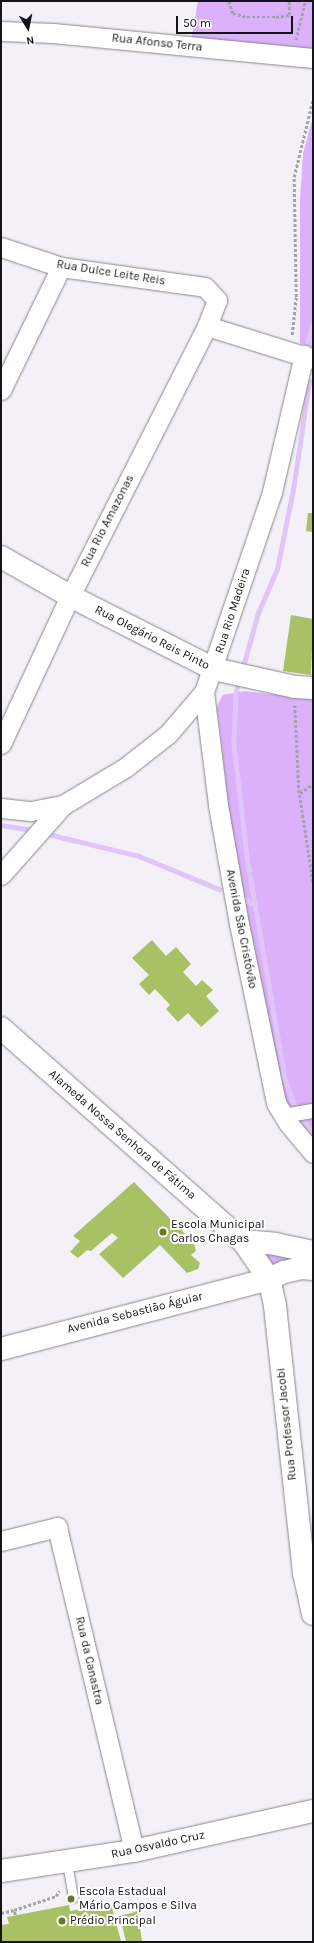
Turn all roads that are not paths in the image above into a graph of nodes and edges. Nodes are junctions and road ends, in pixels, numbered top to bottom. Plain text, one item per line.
1 (1, 31) edge
2 (313, 58) edge
3 (1, 247) edge
4 (61, 267) junction
5 (217, 300) joint
6 (207, 326) junction
7 (303, 355) edge
8 (1, 390) edge
9 (1, 557) edge
10 (70, 596) junction
11 (230, 673) junction
12 (313, 688) edge
13 (204, 692) junction
14 (1, 744) edge
15 (63, 804) junction
16 (1, 808) edge
17 (1, 875) edge
18 (1, 1028) edge
19 (313, 1111) edge
20 (284, 1116) junction
21 (313, 1152) edge
22 (243, 1241) junction
23 (313, 1252) edge
24 (313, 1269) edge
25 (269, 1279) junction
26 (1, 1349) edge
27 (1, 1541) edge
28 (313, 1614) edge
29 (313, 1811) edge
30 (134, 1851) junction
31 (68, 1868) junction
32 (1, 1871) edge
33 (73, 1896) dead end

1 - 2 street, Rua Afonso Terra
3 - 4 street, Rua Dulce Leite Reis
4 - 5 street, Rua Dulce Leite Reis
4 - 8 street
5 - 6 street, Rua Rio Amazonas
6 - 7 street
6 - 10 street, Rua Rio Amazonas
7 - 11 street, Rua Rio Madeira
9 - 10 street, Rua Olegário Reis Pinto
10 - 11 street, Rua Olegário Reis Pinto
10 - 14 street, Rua Rio Amazonas
11 - 12 street, Rua Olegário Reis Pinto
11 - 13 street, Rua Rio Madeira
13 - 15 street, Rua Rio Madeira
13 - 20 street, Avenida São Cristóvão
15 - 16 street
15 - 17 street, Rua Rio Madeira
18 - 22 street, Alameda Nossa Senhora de Fátima
19 - 20 street
20 - 21 street, Avenida São Cristóvão
22 - 23 street
22 - 25 street, Rua Professor Jacobi
24 - 25 street, Avenida Sebastião Águiar
25 - 26 street, Avenida Sebastião Águiar
25 - 28 street, Rua Professor Jacobi
27 - 30 street, Rua da Canastra
29 - 30 street, Rua Osvaldo Cruz
30 - 31 street, Rua Osvaldo Cruz
31 - 32 street, Rua Osvaldo Cruz
31 - 33 lane

